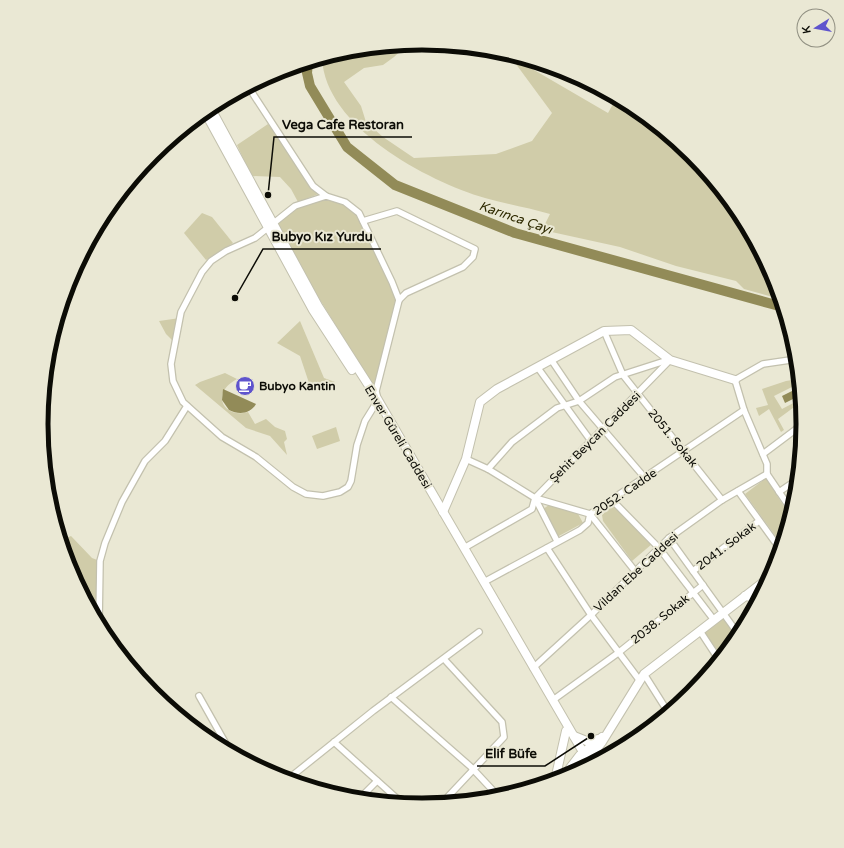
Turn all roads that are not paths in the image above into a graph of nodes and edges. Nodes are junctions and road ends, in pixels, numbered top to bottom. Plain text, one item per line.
1 (252, 91) edge
2 (213, 114) edge
3 (208, 117) edge
4 (326, 196) junction
5 (362, 221) junction
6 (270, 226) junction
7 (399, 300) junction
8 (604, 331) junction
9 (670, 360) junction
10 (790, 360) edge
11 (552, 361) junction
12 (538, 368) junction
13 (623, 375) junction
14 (734, 380) junction
15 (637, 394) junction
16 (578, 401) junction
17 (376, 403) junction
18 (565, 405) junction
19 (187, 406) junction
20 (744, 410) junction
21 (602, 429) junction
22 (796, 430) edge
23 (591, 441) junction
24 (684, 451) junction
25 (764, 454) junction
26 (466, 459) junction
27 (488, 469) junction
28 (767, 474) junction
29 (645, 478) junction
30 (791, 484) edge
31 (738, 491) junction
32 (779, 492) junction
33 (535, 498) junction
34 (612, 500) junction
35 (722, 500) junction
36 (787, 504) edge
37 (442, 512) junction
38 (590, 514) junction
39 (759, 521) junction
40 (669, 538) junction
41 (557, 541) junction
42 (776, 544) edge
43 (464, 548) junction
44 (547, 548) junction
45 (659, 548) junction
46 (635, 571) junction
47 (693, 571) junction
48 (484, 582) junction
49 (703, 585) junction
50 (759, 586) edge
51 (693, 592) junction
52 (745, 596) junction
53 (753, 597) edge
54 (99, 613) edge
55 (723, 613) junction
56 (591, 615) junction
57 (714, 620) junction
58 (735, 629) edge
59 (700, 631) junction
60 (480, 632) dead end
61 (618, 653) junction
62 (716, 656) edge
63 (444, 659) junction
64 (533, 668) junction
65 (642, 677) junction
66 (199, 696) dead end
67 (391, 698) junction
68 (553, 700) junction
69 (665, 708) edge
70 (566, 731) junction
71 (574, 736) junction
72 (601, 740) junction
73 (225, 742) edge
74 (334, 742) junction
75 (598, 753) edge
76 (586, 760) edge
77 (473, 770) junction
78 (557, 773) edge
79 (294, 775) edge
80 (377, 781) junction
81 (493, 791) edge
82 (364, 794) edge
83 (395, 797) edge
84 (448, 797) edge

1 - 4 street
2 - 6 main road, Enver Güreli Caddesi
3 - 6 main road, Enver Güreli Caddesi
4 - 5 street
4 - 6 street
5 - 7 street
5 - 7 street
6 - 17 main road, Enver Güreli Caddesi
6 - 19 street
7 - 17 street
8 - 9 main road
8 - 11 main road
8 - 13 street, 2051. Sokak
9 - 13 street
9 - 14 main road
9 - 15 street, Şehit Beycan Caddesi
10 - 14 street
11 - 12 main road
11 - 16 street
12 - 18 street
12 - 26 main road
13 - 15 street, 2051. Sokak
13 - 16 street
14 - 20 street
15 - 21 street, Şehit Beycan Caddesi
15 - 24 street, 2051. Sokak
16 - 18 street
16 - 21 street
17 - 19 street
17 - 37 main road, Enver Güreli Caddesi
17 - 70 main road, Enver Güreli Caddesi
18 - 23 street
18 - 27 street
19 - 54 street
20 - 24 street, 2052. Cadde
20 - 25 street
21 - 23 street, Şehit Beycan Caddesi
21 - 29 street
22 - 25 street
23 - 33 street, Şehit Beycan Caddesi
24 - 29 street, 2052. Cadde
24 - 35 street, 2051. Sokak
25 - 28 street
26 - 27 street
26 - 37 main road
27 - 33 street
28 - 31 street, Vildan Ebe Caddesi
28 - 32 street
29 - 34 street, 2052. Cadde
30 - 32 street
31 - 35 street, Vildan Ebe Caddesi
31 - 39 street
32 - 36 street
33 - 38 street
33 - 41 street
33 - 43 street, Şehit Beycan Caddesi
34 - 38 street, 2052. Cadde
34 - 45 street
35 - 40 street, Vildan Ebe Caddesi
37 - 43 main road, Enver Güreli Caddesi
38 - 41 street, 2052. Cadde
38 - 46 street
39 - 42 street
39 - 47 street, 2041. Sokak
40 - 45 street, Vildan Ebe Caddesi
40 - 47 street
41 - 44 street, 2052. Cadde
43 - 48 main road, Enver Güreli Caddesi
44 - 48 street, 2052. Cadde
44 - 56 street
45 - 46 street, Vildan Ebe Caddesi
45 - 51 street
46 - 56 street, Vildan Ebe Caddesi
47 - 49 street
48 - 64 main road, Enver Güreli Caddesi
49 - 51 street, 2038. Sokak
49 - 55 street
50 - 52 main road
51 - 57 street
51 - 61 street, 2038. Sokak
52 - 53 main road
52 - 55 main road
55 - 57 main road
55 - 58 street
56 - 61 street
56 - 64 street, Vildan Ebe Caddesi
57 - 59 main road
59 - 62 street
59 - 65 main road
60 - 63 street
61 - 65 street
61 - 68 street, 2038. Sokak
63 - 67 street
63 - 77 street
64 - 68 main road, Enver Güreli Caddesi
65 - 69 street
65 - 72 main road
66 - 73 street
67 - 74 street
67 - 77 street
68 - 71 main road, Enver Güreli Caddesi
70 - 76 main road, Enver Güreli Caddesi
70 - 78 main road
71 - 72 main road
71 - 76 main road, Enver Güreli Caddesi
72 - 75 main road
72 - 76 main road
74 - 79 street
74 - 80 street
77 - 81 street
77 - 84 street
80 - 82 street
80 - 83 street

